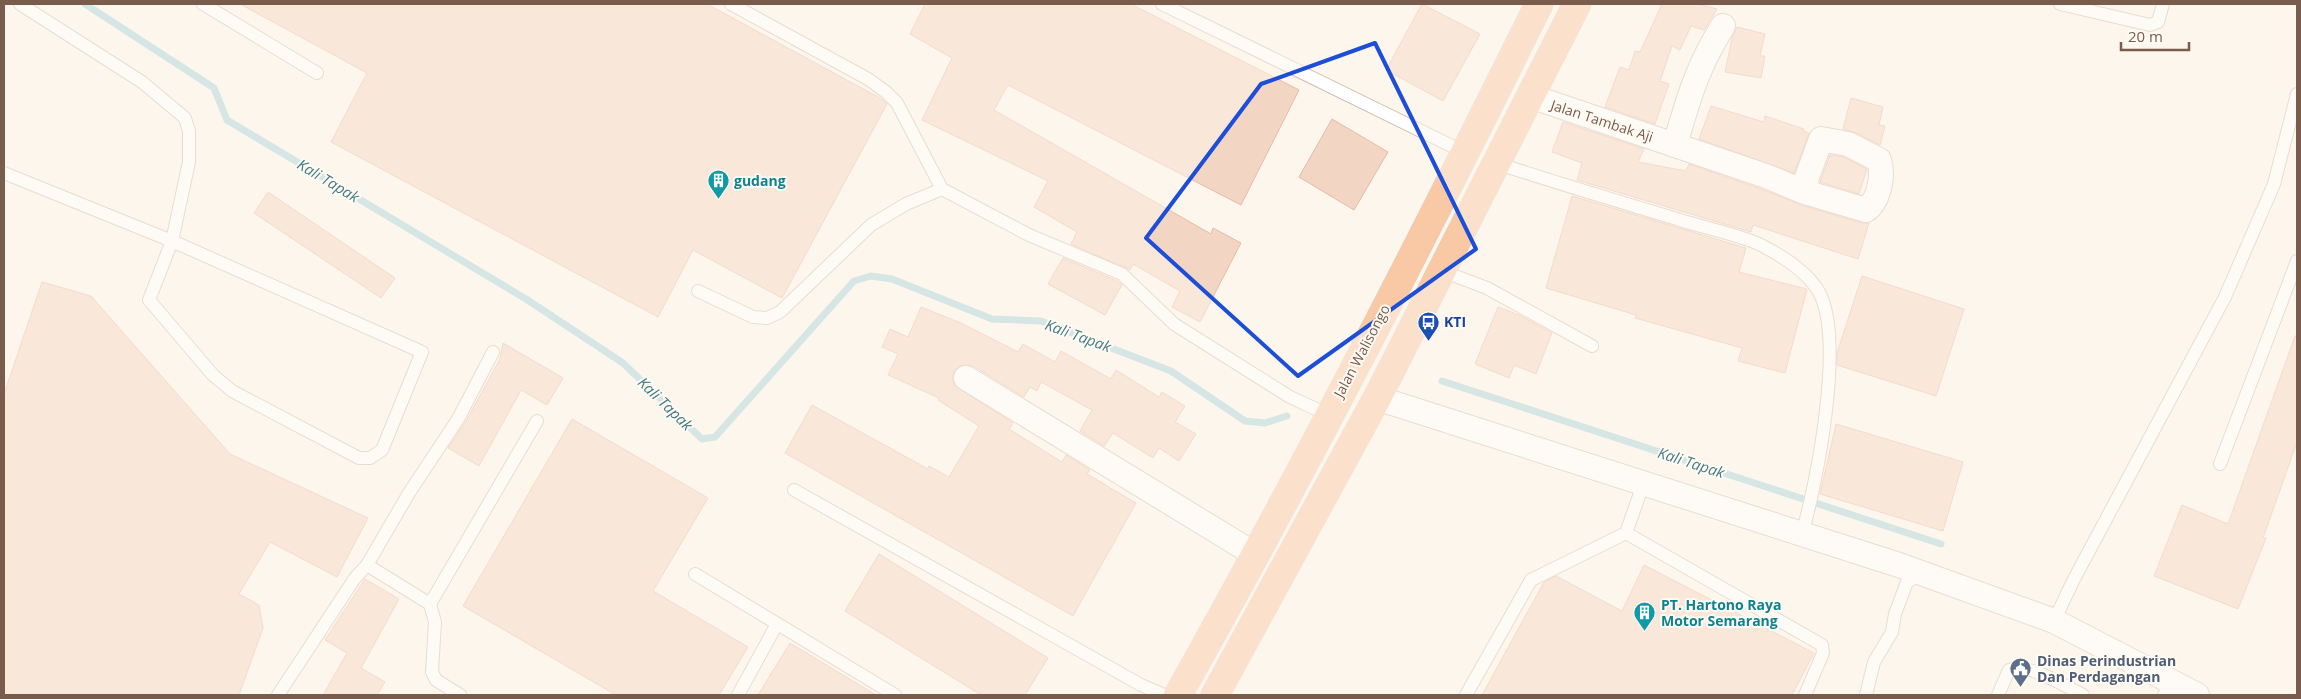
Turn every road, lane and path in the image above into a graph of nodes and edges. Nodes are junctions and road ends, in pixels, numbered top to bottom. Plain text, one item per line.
1 (20, 4) edge
2 (203, 4) edge
3 (731, 4) edge
4 (1162, 4) edge
5 (1540, 4) edge
6 (1577, 4) edge
7 (2060, 4) edge
8 (2163, 4) edge
9 (1723, 26) dead end
10 (317, 73) dead end
11 (2297, 94) edge
12 (1530, 96) junction
13 (1675, 145) junction
14 (1466, 153) junction
15 (1496, 163) junction
16 (4, 173) edge
17 (942, 189) junction
18 (1802, 191) dead end
19 (172, 241) junction
20 (2297, 261) edge
21 (1442, 271) junction
22 (698, 291) dead end
23 (1592, 346) dead end
24 (493, 352) dead end
25 (966, 378) dead end
26 (1377, 398) junction
27 (1329, 415) junction
28 (537, 422) dead end
29 (2220, 464) dead end
30 (1644, 482) junction
31 (794, 490) dead end
32 (1626, 533) junction
33 (1802, 534) junction
34 (1256, 555) junction
35 (367, 565) junction
36 (695, 574) dead end
37 (1921, 574) junction
38 (430, 604) junction
39 (2054, 621) junction
40 (777, 624) junction
41 (2167, 688) edge
42 (278, 695) edge
43 (460, 695) edge
44 (738, 695) edge
45 (895, 695) edge
46 (1164, 695) edge
47 (1178, 695) edge
48 (1215, 695) edge
49 (1466, 695) edge
50 (1805, 695) edge
51 (1866, 695) edge
52 (1998, 695) edge
53 (2083, 695) edge
54 (2197, 695) edge

1 - 19 lane
2 - 10 lane
3 - 17 lane
4 - 14 lane
5 - 14 highway, Jalan Walisongo
6 - 12 highway
7 - 8 lane
9 - 13 street
11 - 39 lane
12 - 13 street, Jalan Tambak Aji
12 - 15 highway
13 - 18 street, Jalan Tambak Aji
14 - 27 highway, Jalan Walisongo
15 - 21 highway
15 - 33 lane
16 - 19 lane
17 - 22 lane
17 - 27 lane
19 - 19 lane
20 - 29 lane
21 - 23 lane
21 - 26 highway
24 - 35 lane
25 - 34 street
26 - 30 street
26 - 48 highway
27 - 34 highway, Jalan Walisongo
28 - 38 lane
30 - 32 lane
30 - 33 street
31 - 46 lane
32 - 49 lane
32 - 50 lane
33 - 37 street
34 - 47 highway, Jalan Walisongo
35 - 38 lane
35 - 42 lane
36 - 40 lane
37 - 39 street
37 - 51 lane
38 - 43 lane
39 - 41 street
40 - 44 lane
40 - 45 lane
41 - 54 street
52 - 53 lane

